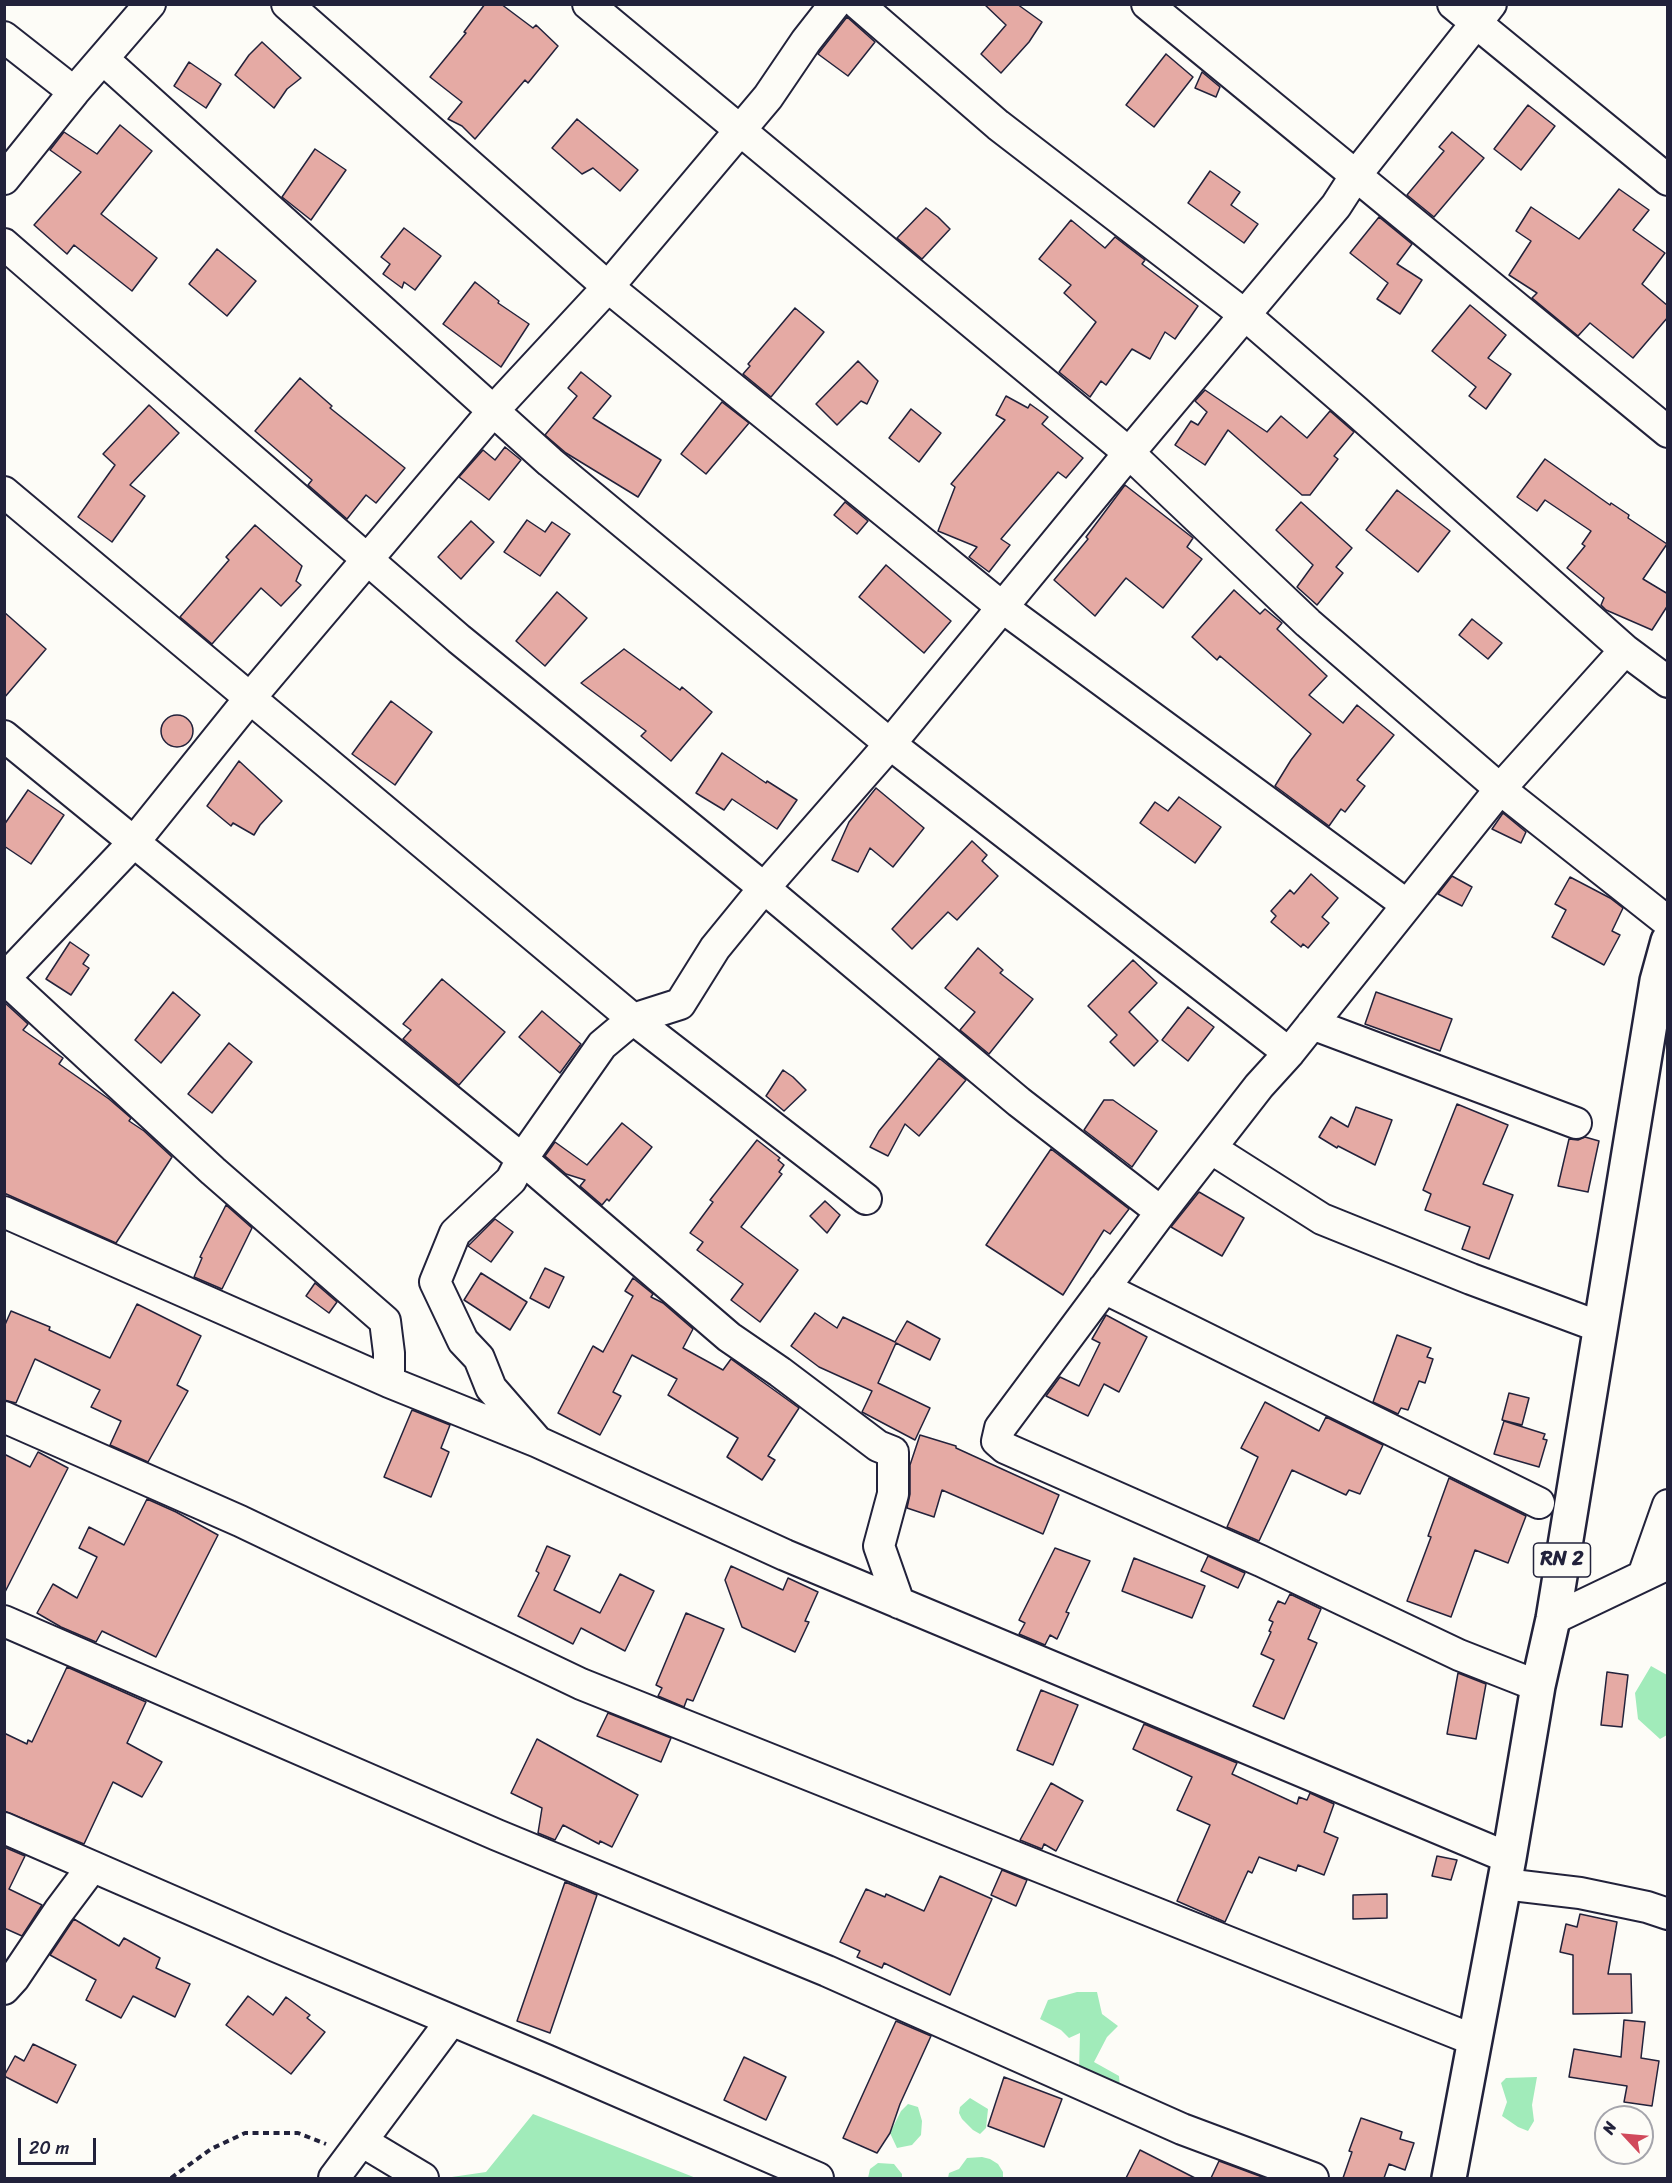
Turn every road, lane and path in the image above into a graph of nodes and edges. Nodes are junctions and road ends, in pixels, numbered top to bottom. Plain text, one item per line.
1 (150, 4) edge
2 (288, 4) edge
3 (588, 4) edge
4 (834, 4) edge
5 (858, 4) edge
6 (1147, 4) edge
7 (1453, 4) edge
8 (1484, 14) edge
9 (4, 37) edge
10 (103, 59) junction
11 (74, 92) junction
12 (739, 130) junction
13 (1356, 175) junction
14 (4, 179) edge
15 (1668, 180) edge
16 (4, 244) edge
17 (608, 287) junction
18 (1245, 315) junction
19 (493, 411) junction
20 (1668, 432) edge
21 (1129, 453) junction
22 (4, 492) edge
23 (367, 559) junction
24 (1002, 607) junction
25 (1624, 650) junction
26 (1668, 682) edge
27 (250, 698) junction
28 (4, 736) edge
29 (890, 744) junction
30 (1500, 789) junction
31 (134, 842) junction
32 (764, 888) junction
33 (1407, 904) junction
34 (1668, 922) edge
35 (1668, 941) edge
36 (5, 978) edge
37 (633, 1019) junction
38 (1312, 1024) junction
39 (1289, 1053) junction
40 (1576, 1123) dead end
41 (1212, 1149) junction
42 (522, 1159) junction
43 (866, 1199) dead end
44 (4, 1212) edge
45 (1161, 1212) junction
46 (1104, 1288) junction
47 (1600, 1327) junction
48 (389, 1382) junction
49 (4, 1417) edge
50 (538, 1442) junction
51 (1539, 1503) dead end
52 (1668, 1505) edge
53 (1655, 1570) edge
54 (899, 1603) junction
55 (1553, 1619) junction
56 (4, 1621) edge
57 (1538, 1686) junction
58 (4, 1828) edge
59 (92, 1867) junction
60 (1506, 1871) junction
61 (1668, 1914) edge
62 (4, 1989) edge
63 (451, 2021) junction
64 (1474, 2040) junction
65 (358, 2148) junction
66 (171, 2178) edge
67 (334, 2178) edge
68 (423, 2178) edge
69 (818, 2178) edge
70 (1313, 2178) edge
71 (1449, 2178) edge

1 - 10 street
2 - 17 street
3 - 12 street
4 - 12 street
5 - 18 street
6 - 13 street
7 - 8 street
8 - 13 street
8 - 15 street
9 - 11 street
10 - 11 street
10 - 19 street
11 - 14 street
12 - 17 street
12 - 21 street
13 - 18 street
13 - 20 street
16 - 23 street
17 - 19 street
17 - 24 street
18 - 21 street
18 - 25 street
19 - 23 street
19 - 29 street
21 - 24 street
21 - 30 street
22 - 27 street
23 - 27 street
23 - 32 street
24 - 29 street
24 - 33 street
25 - 26 street
25 - 30 street
27 - 31 street
27 - 37 street
28 - 31 street
29 - 32 street
29 - 39 street
30 - 33 street
30 - 34 street
31 - 36 street
31 - 42 street
32 - 37 street
32 - 45 street
33 - 38 street
35 - 47 highway, RN 2
36 - 48 street
37 - 42 street
37 - 43 street
38 - 39 street
38 - 40 street
39 - 41 street
41 - 45 street
41 - 47 street
42 - 50 street
42 - 54 street
44 - 48 street
45 - 46 street
46 - 51 street
46 - 57 street
47 - 55 highway, RN 2
48 - 50 street
49 - 64 street
50 - 54 street
52 - 53 street
53 - 55 street
54 - 60 street
55 - 57 highway, RN 2
56 - 70 street
57 - 60 highway, RN 2
58 - 59 street
59 - 62 street
59 - 63 street
60 - 61 street
60 - 64 highway, RN 2
63 - 65 street
63 - 69 street
64 - 71 highway, RN 2
65 - 66 path
65 - 67 street
65 - 68 street

